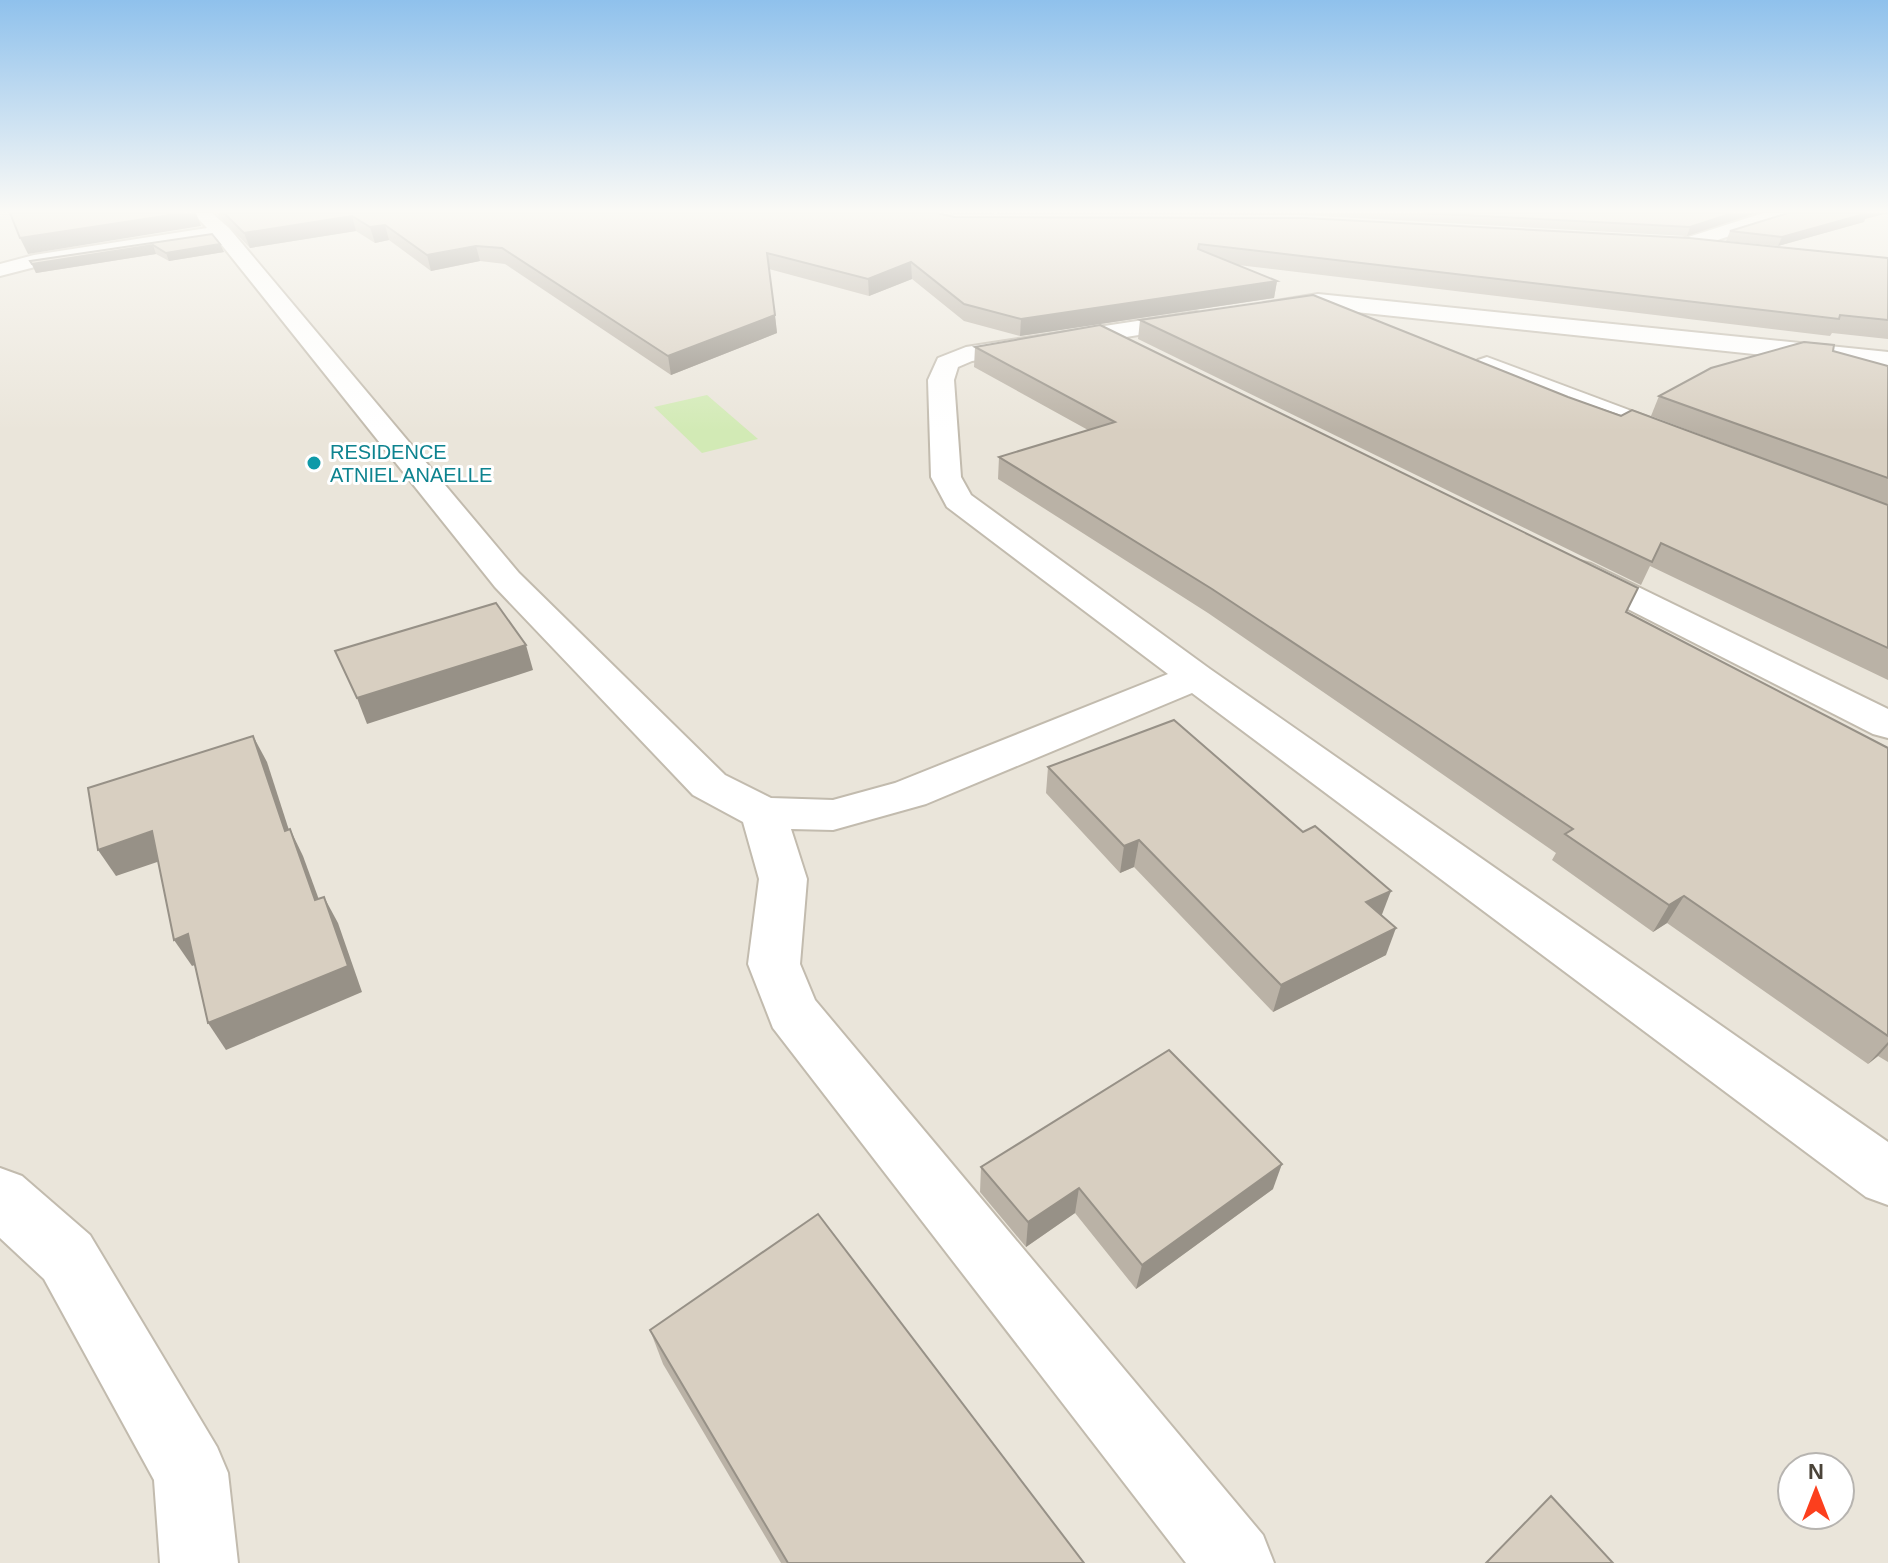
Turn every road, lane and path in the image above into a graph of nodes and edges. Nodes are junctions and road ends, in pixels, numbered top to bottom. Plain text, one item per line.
1 (265, 286) edge
2 (1318, 301) junction
3 (1256, 310) edge
4 (1226, 315) edge
5 (1102, 333) junction
6 (1420, 340) edge
7 (1145, 354) edge
8 (1844, 354) junction
9 (1464, 357) edge
10 (1888, 360) edge
11 (1888, 368) edge
12 (1669, 435) edge
13 (1545, 554) edge
14 (1196, 677) junction
15 (1888, 725) edge
16 (763, 813) junction
17 (1888, 1177) edge
18 (0, 1197) edge
19 (199, 1563) edge
20 (1235, 1563) edge

1 - 16 street
2 - 3 street
2 - 6 street
2 - 8 street
4 - 5 street
5 - 7 street
5 - 14 street
8 - 10 street
8 - 11 street
9 - 12 street
13 - 15 street
14 - 16 street
14 - 17 street
16 - 20 street
18 - 19 street

